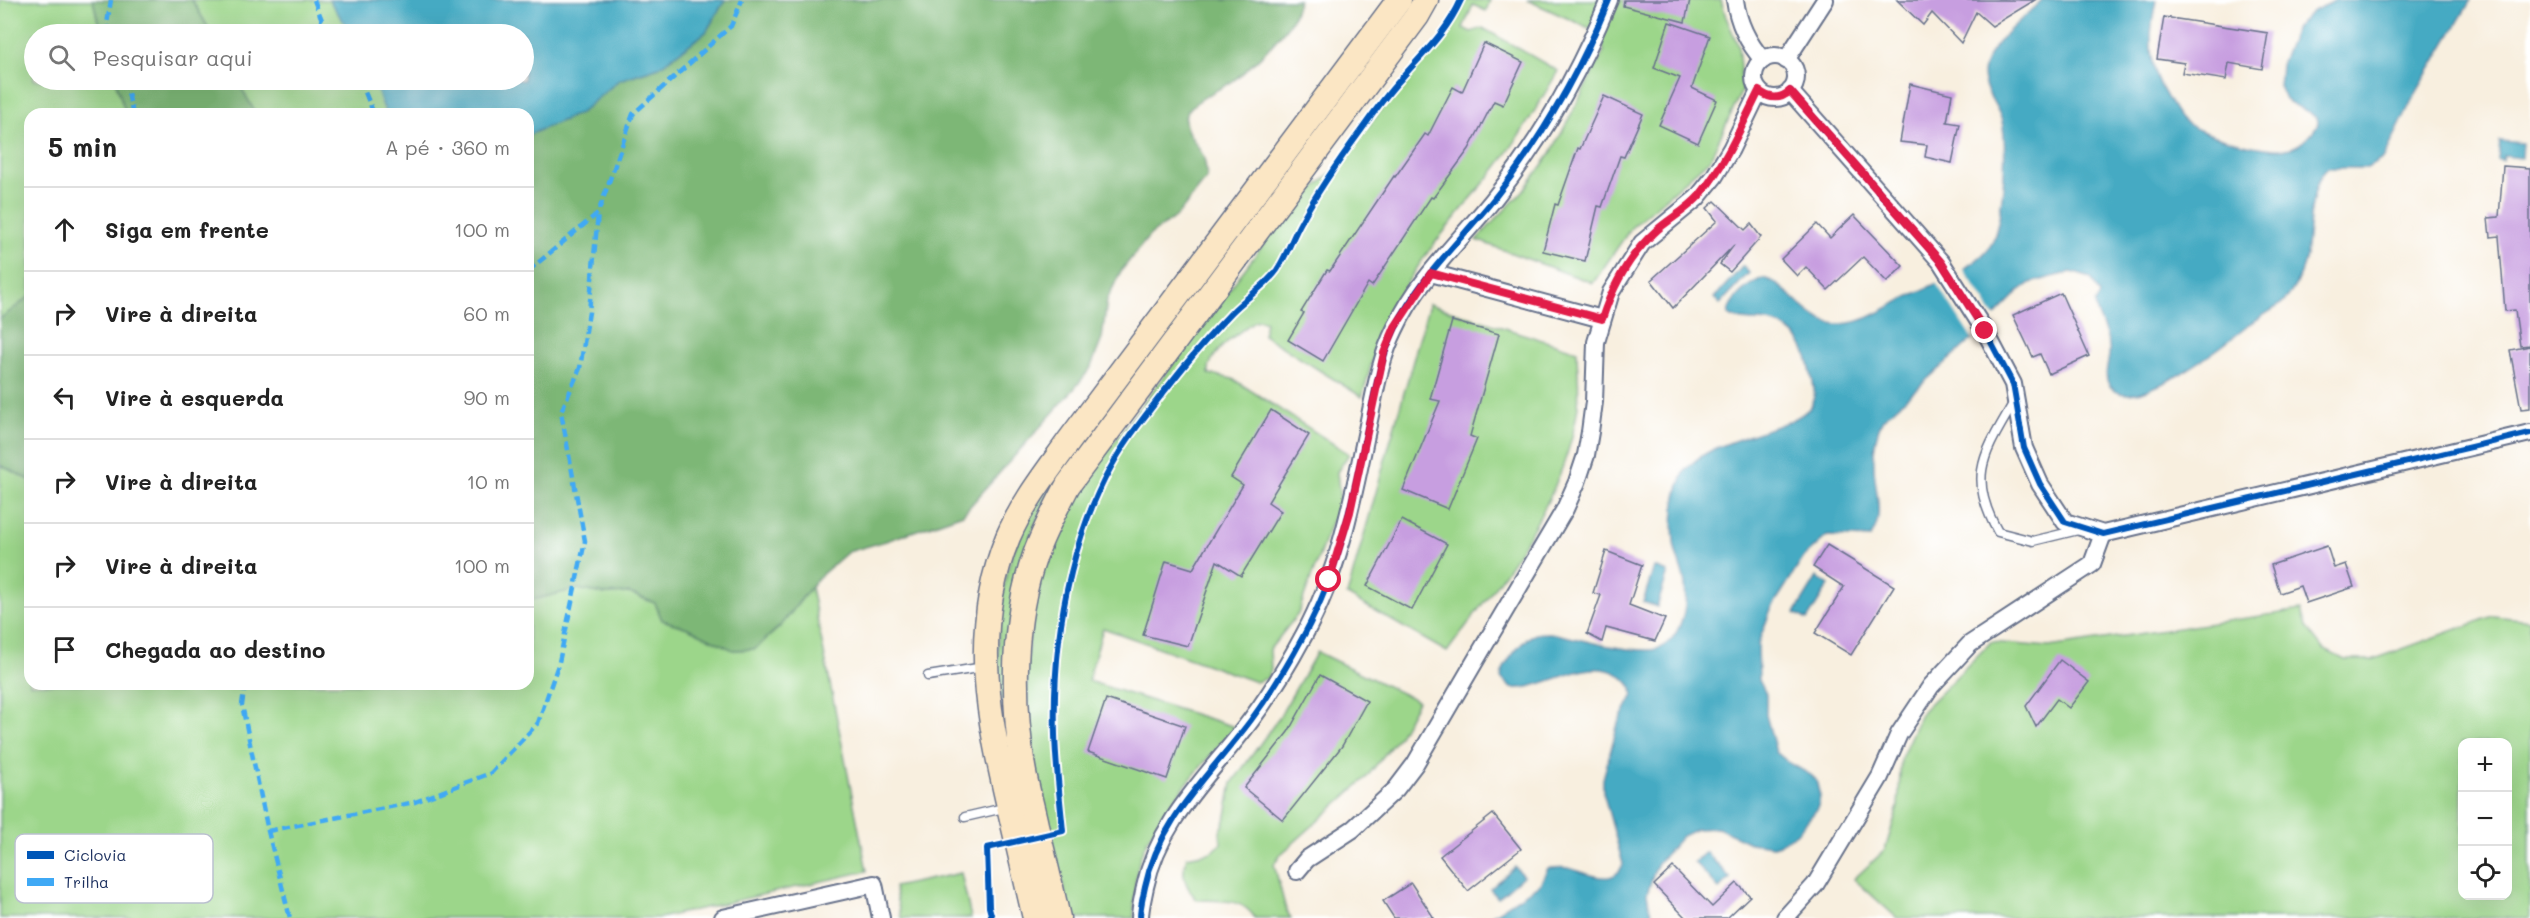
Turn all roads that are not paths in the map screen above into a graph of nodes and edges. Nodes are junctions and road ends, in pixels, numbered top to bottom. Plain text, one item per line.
1 (1399, 0) edge
2 (1426, 0) edge
3 (1609, 0) edge
4 (1735, 0) edge
5 (1825, 0) edge
6 (1763, 60) junction
7 (1786, 60) junction
8 (1759, 91) junction
9 (1790, 91) junction
10 (1431, 273) junction
11 (1602, 319) junction
12 (2015, 399) junction
13 (2530, 433) edge
14 (2084, 528) junction
15 (2103, 534) junction
16 (986, 666) junction
17 (928, 676) dead end
18 (1009, 807) junction
19 (965, 817) dead end
20 (1297, 871) dead end
21 (723, 918) edge
22 (881, 918) edge
23 (1035, 918) edge
24 (1058, 918) edge
25 (1140, 918) edge
26 (1785, 918) edge

1 - 16 main road
2 - 24 main road
3 - 10 street
4 - 6 street
5 - 7 street
6 - 7 street
6 - 8 street
7 - 9 street
8 - 9 street
8 - 11 street
9 - 12 street
10 - 11 street
10 - 25 street
11 - 20 street
12 - 14 street
12 - 14 lane
13 - 15 street
14 - 15 street
15 - 26 street
16 - 17 lane
16 - 18 main road
18 - 19 lane
18 - 23 main road
21 - 22 street

